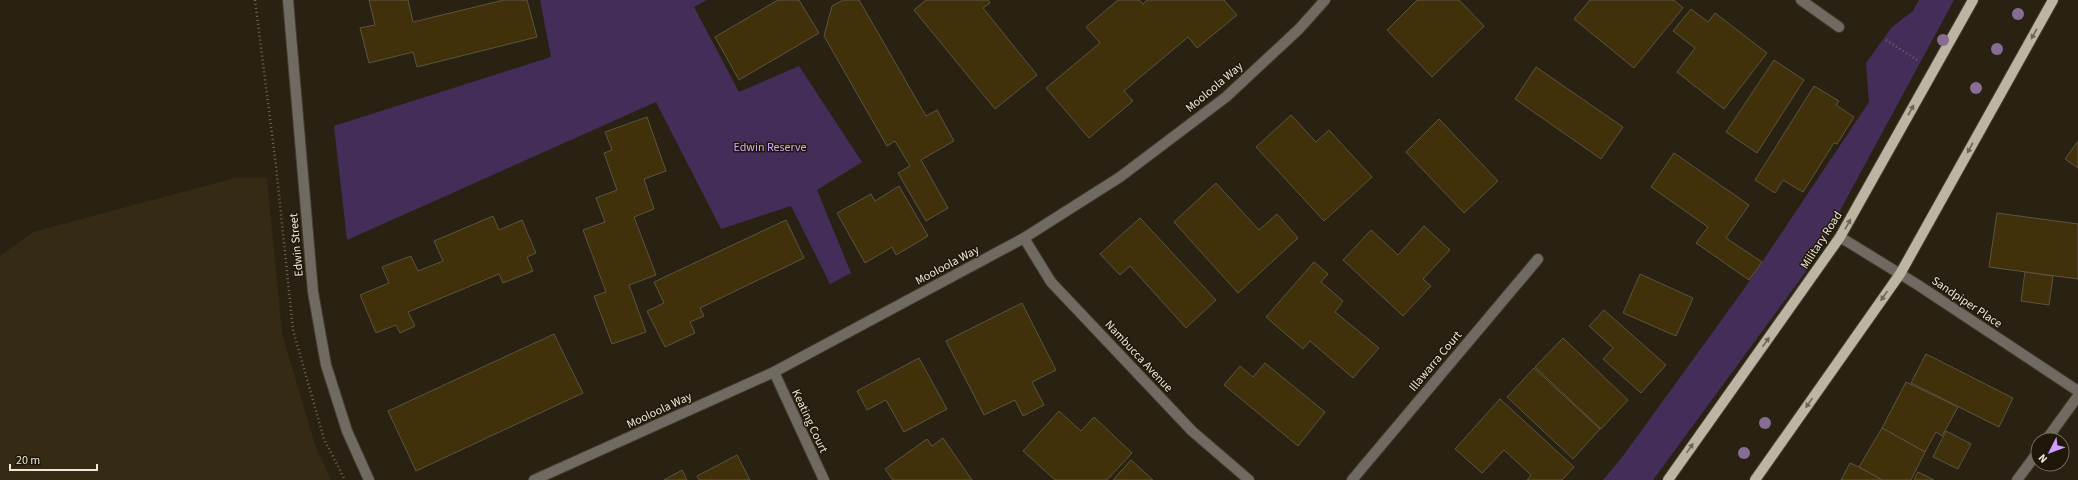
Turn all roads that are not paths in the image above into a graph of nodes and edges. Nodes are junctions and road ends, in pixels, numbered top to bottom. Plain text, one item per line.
1 (288, 0) edge
2 (1325, 0) edge
3 (1801, 0) edge
4 (1973, 0) edge
5 (2053, 0) edge
6 (1839, 27) dead end
7 (1024, 238) junction
8 (1840, 238) junction
9 (1538, 259) dead end
10 (1900, 274) junction
11 (774, 372) junction
12 (2078, 392) edge
13 (2078, 396) edge
14 (2052, 432) edge
15 (2030, 463) edge
16 (369, 480) edge
17 (534, 480) edge
18 (824, 480) edge
19 (1249, 480) edge
20 (1352, 480) edge
21 (1668, 480) edge
22 (1755, 480) edge
23 (2017, 480) edge

1 - 16 street, Edwin Street
2 - 7 street, Mooloola Way
3 - 6 street
8 -> 4 main road, Military Road
5 -> 10 main road
7 - 11 street, Mooloola Way
7 - 19 street, Nambucca Avenue
8 - 10 street, Sandpiper Place
21 -> 8 main road, Military Road
9 - 20 street, Illawarra Court
10 - 12 street, Sandpiper Place
10 -> 22 main road
11 - 17 street, Mooloola Way
11 - 18 street, Keating Court
13 - 14 street
15 - 23 street

